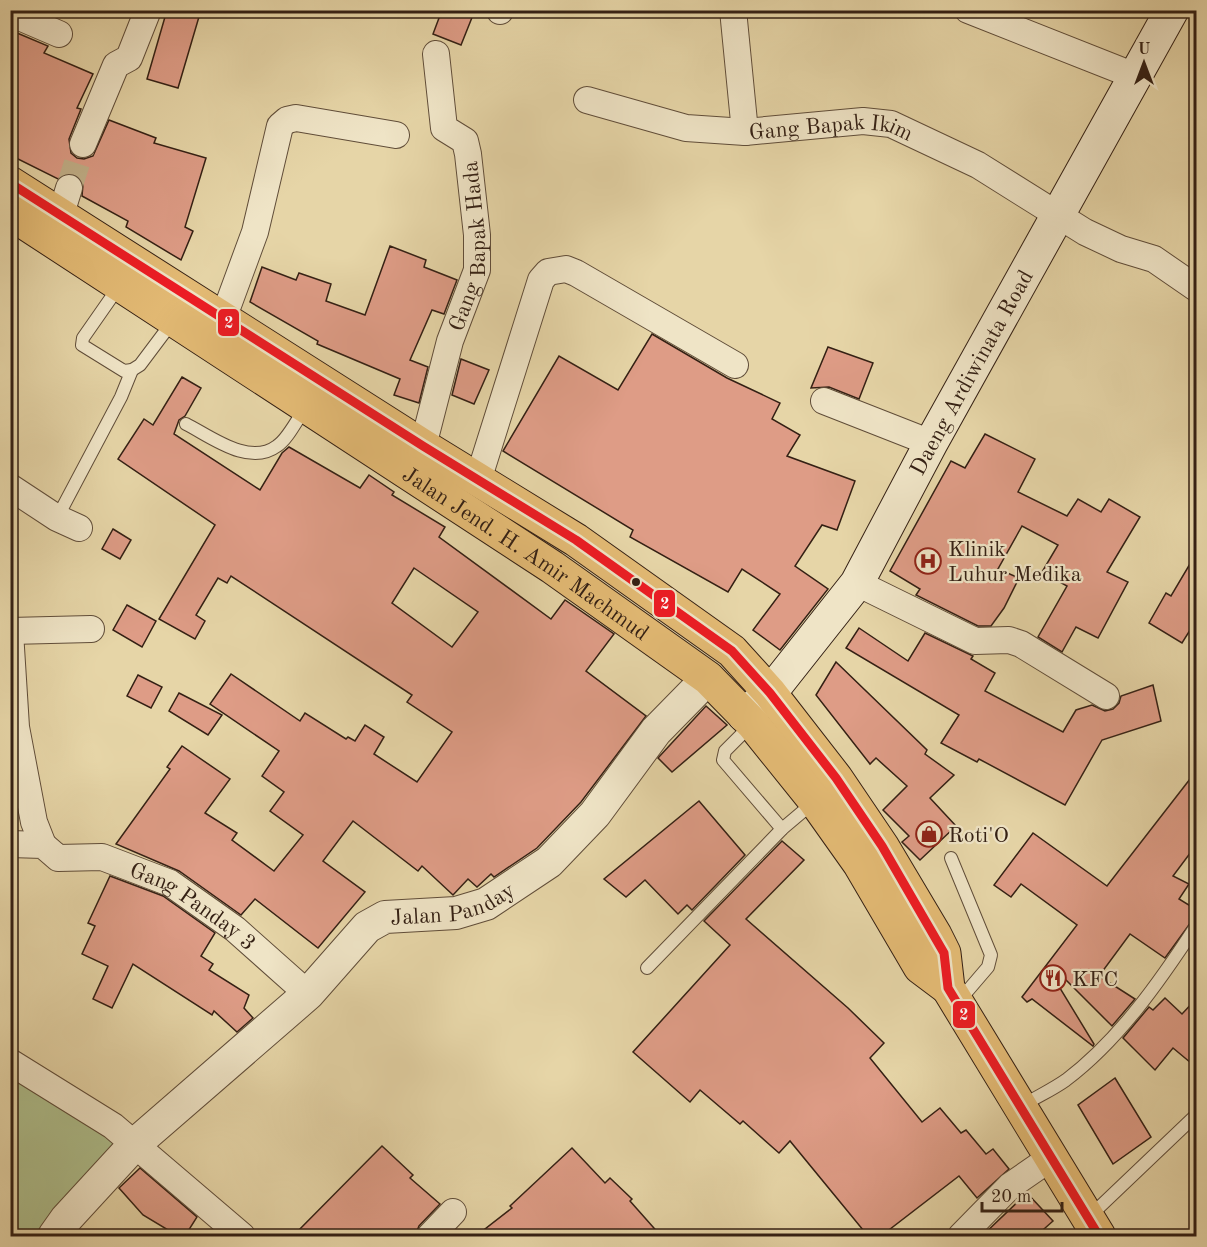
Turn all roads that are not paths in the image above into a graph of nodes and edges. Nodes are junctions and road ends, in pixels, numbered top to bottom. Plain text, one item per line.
1 (148, 10) edge
2 (733, 10) edge
3 (968, 10) edge
4 (1172, 10) edge
5 (10, 13) edge
6 (59, 34) dead end
7 (436, 54) dead end
8 (1135, 76) junction
9 (587, 100) dead end
10 (746, 132) junction
11 (396, 135) dead end
12 (83, 144) tunnel mouth
13 (10, 183) edge
14 (10, 213) edge
15 (1058, 215) junction
16 (121, 284) junction
17 (1197, 288) edge
18 (175, 319) junction
19 (223, 319) junction
20 (735, 365) dead end
21 (132, 370) junction
22 (824, 401) dead end
23 (306, 407) junction
24 (186, 424) dead end
25 (931, 443) junction
26 (423, 446) junction
27 (478, 480) junction
28 (12, 494) edge
29 (68, 523) joint
30 (857, 583) junction
31 (91, 629) dead end
32 (10, 632) edge
33 (732, 651) junction
34 (708, 678) junction
35 (770, 693) junction
36 (1106, 696) dead end
37 (749, 719) junction
38 (13, 727) edge
39 (815, 801) junction
40 (782, 829) junction
41 (10, 844) edge
42 (51, 852) junction
43 (951, 858) dead end
44 (1197, 926) edge
45 (647, 968) dead end
46 (308, 994) junction
47 (953, 995) junction
48 (10, 1062) edge
49 (1021, 1106) junction
50 (1197, 1116) edge
51 (134, 1145) junction
52 (1052, 1157) junction
53 (453, 1212) dead end
54 (1094, 1227) edge
55 (54, 1236) edge
56 (242, 1236) edge
57 (430, 1236) edge
58 (961, 1236) edge

1 - 12 street
2 - 10 street
3 - 8 street
4 - 8 main road, Daeng Ardiwinata Road
5 - 6 street
7 - 26 street, Gang Bapak Hada
8 - 15 main road, Daeng Ardiwinata Road
9 - 10 street, Gang Bapak Ikim
10 - 15 street, Gang Bapak Ikim
11 - 19 street
13 - 19 highway, Jalan Jend. H. Amir Machmud
14 - 16 highway, Jalan Jend. H. Amir Machmud
15 - 17 street, Gang Bapak Ikim
15 - 25 main road, Daeng Ardiwinata Road
16 - 18 highway, Jalan Jend. H. Amir Machmud
16 - 21 lane
18 - 21 lane
18 - 23 highway, Jalan Jend. H. Amir Machmud
19 - 26 highway, Jalan Jend. H. Amir Machmud
20 - 27 street
21 - 29 lane
22 - 25 street
23 - 24 lane
23 - 34 highway, Jalan Jend. H. Amir Machmud
25 - 30 main road, Daeng Ardiwinata Road
26 - 27 highway, Jalan Jend. H. Amir Machmud
27 - 33 highway, Jalan Jend. H. Amir Machmud
28 - 29 street
30 - 35 main road, Daeng Ardiwinata Road
30 - 36 street
31 - 32 street
32 - 38 street
33 - 34 street, Jalan Panday
33 - 35 highway, Jalan Jend. H. Amir Machmud
34 - 37 highway, Jalan Jend. H. Amir Machmud
34 - 46 street, Jalan Panday
35 - 37 main road, Daeng Ardiwinata Road
35 - 47 highway, Jalan Jend. H. Amir Machmud
37 - 39 highway, Jalan Jend. H. Amir Machmud
37 - 40 lane
38 - 42 street
39 - 40 lane
39 - 47 highway, Jalan Jend. H. Amir Machmud
40 - 45 lane
41 - 42 street, Gang Panday 3
42 - 46 street, Gang Panday 3
43 - 47 lane
44 - 49 lane
46 - 51 street, Jalan Panday
47 - 49 highway, Jalan Jend. H. Amir Machmud
48 - 51 street
49 - 52 highway, Jalan Jend. H. Amir Machmud
50 - 54 lane
51 - 55 street, Jalan Panday
51 - 56 street
52 - 54 highway, Jalan Jend. H. Amir Machmud
52 - 58 street
53 - 57 street

